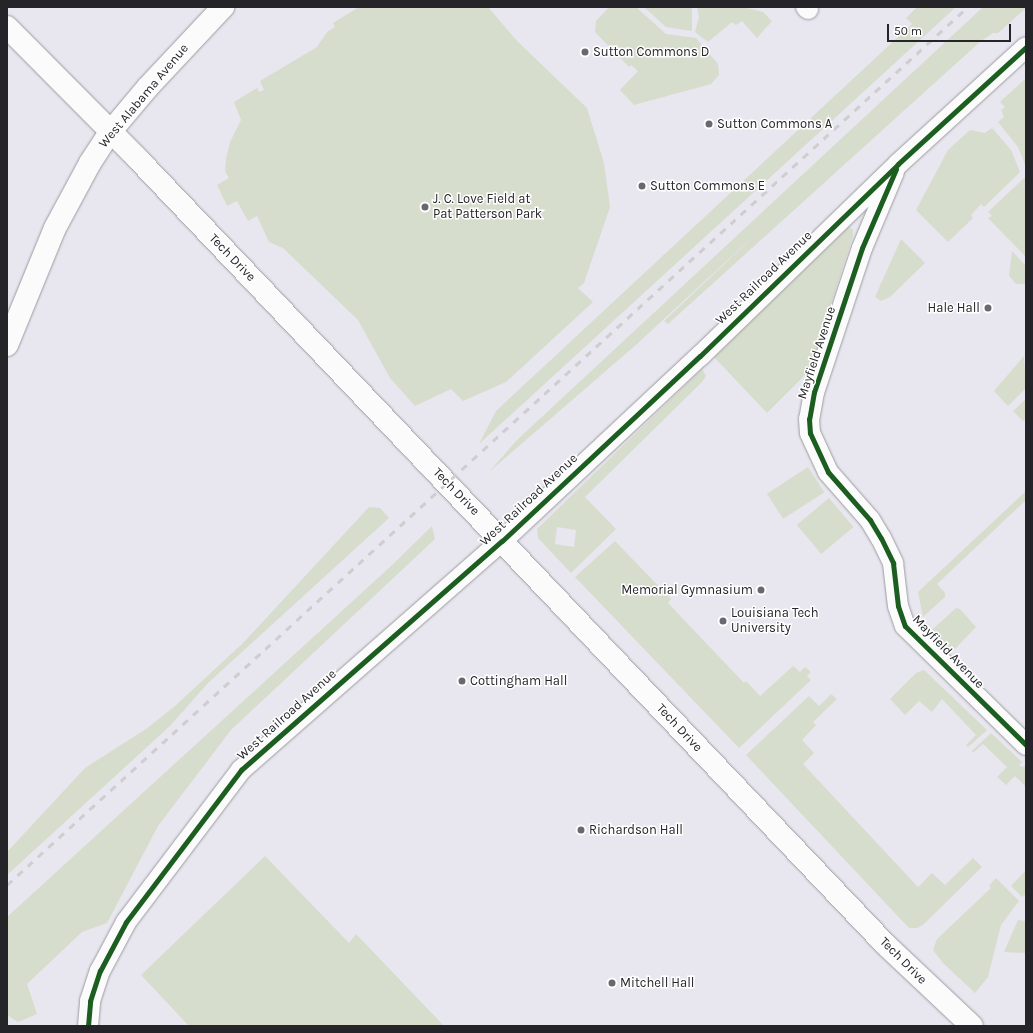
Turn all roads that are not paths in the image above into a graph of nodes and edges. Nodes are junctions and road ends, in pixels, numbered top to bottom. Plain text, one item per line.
1 (223, 7) edge
2 (7, 27) edge
3 (1026, 47) edge
4 (111, 131) junction
5 (898, 164) junction
6 (7, 345) edge
7 (502, 541) junction
8 (1026, 745) edge
9 (88, 1026) edge
10 (972, 1026) edge

1 - 4 main road, West Alabama Avenue
2 - 4 main road, Tech Drive
3 - 5 street, West Railroad Avenue
4 - 6 main road, West Alabama Avenue
4 - 7 main road, Tech Drive
5 - 7 street, West Railroad Avenue
5 - 8 street, Mayfield Avenue
7 - 9 street, West Railroad Avenue
7 - 10 main road, Tech Drive

